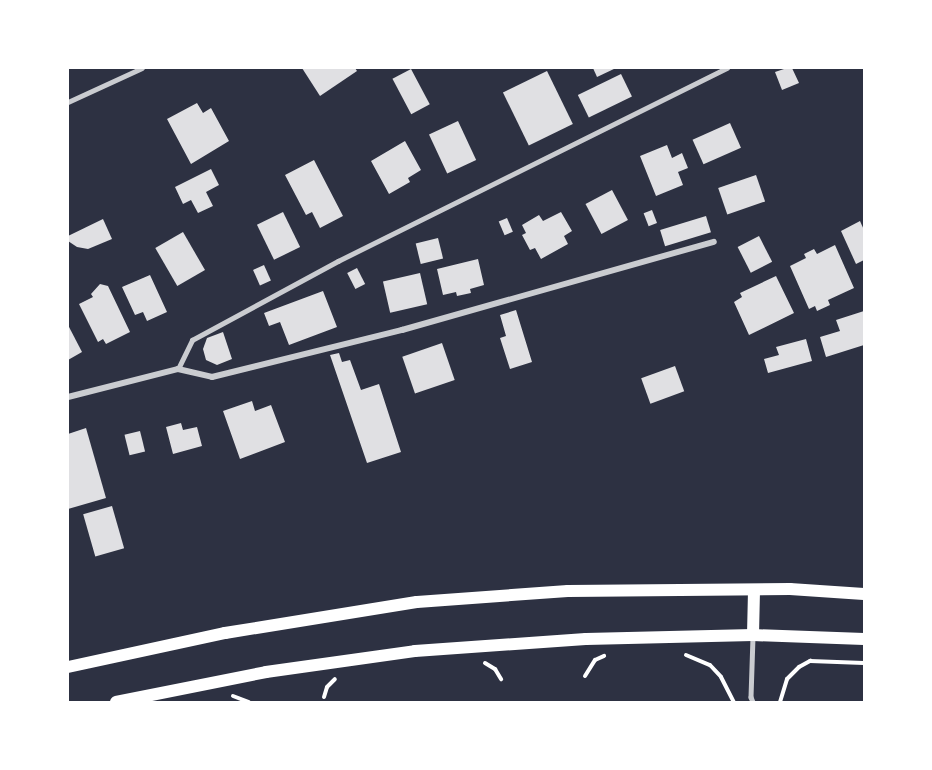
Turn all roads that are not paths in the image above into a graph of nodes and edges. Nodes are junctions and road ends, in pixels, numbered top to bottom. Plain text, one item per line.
1 (142, 68) edge
2 (727, 68) edge
3 (68, 102) edge
4 (714, 242) dead end
5 (178, 369) junction
6 (68, 397) edge
7 (754, 590) junction
8 (864, 594) edge
9 (753, 635) junction
10 (864, 639) edge
11 (68, 667) edge
12 (117, 702) edge
13 (753, 702) edge

1 - 3 lane
2 - 5 lane
4 - 5 street
5 - 6 street
7 - 8 main road
7 - 9 main road
7 - 11 main road
9 - 10 main road
9 - 12 main road
9 - 13 lane

